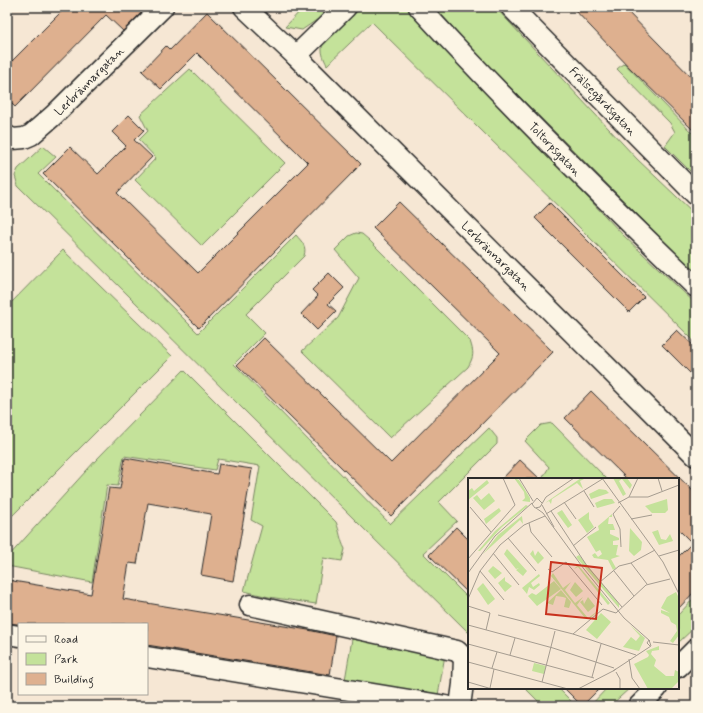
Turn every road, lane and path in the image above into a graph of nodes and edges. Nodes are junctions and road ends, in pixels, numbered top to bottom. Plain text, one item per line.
1 (163, 7) edge
2 (244, 7) edge
3 (346, 7) edge
4 (419, 7) edge
5 (510, 7) edge
6 (296, 56) junction
7 (7, 136) edge
8 (696, 195) edge
9 (696, 287) edge
10 (696, 456) edge
11 (250, 605) dead end
12 (7, 634) edge
13 (18, 636) edge
14 (696, 648) edge
15 (148, 657) edge
16 (679, 666) edge
17 (656, 689) edge
18 (446, 706) edge
19 (460, 706) edge
20 (639, 706) edge

1 - 7 street, Lerbrännargatan
2 - 6 street, Lerbrännargatan
3 - 6 street
4 - 9 street, Toltorpsgatan
5 - 8 street, Frälsegårdsgatan
6 - 10 street, Lerbrännargatan
11 - 19 street
12 - 13 street
14 - 16 street
15 - 18 street
17 - 20 street

